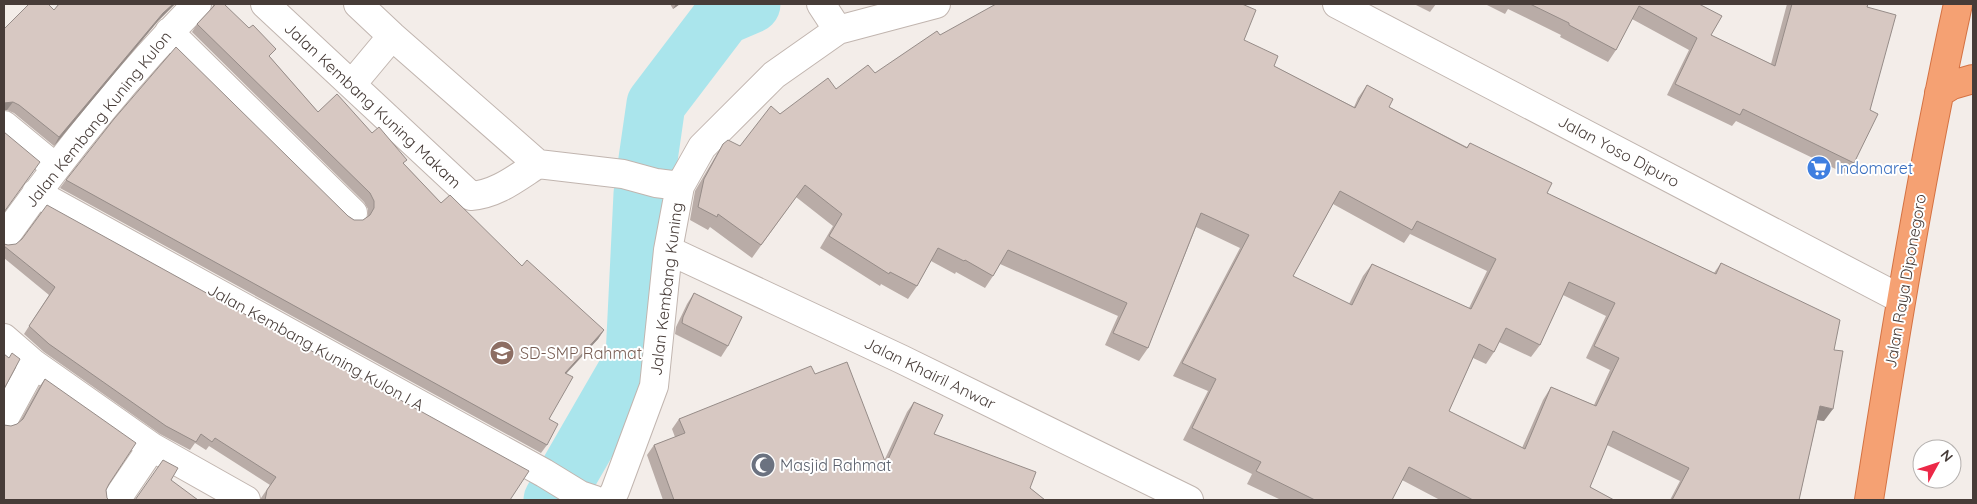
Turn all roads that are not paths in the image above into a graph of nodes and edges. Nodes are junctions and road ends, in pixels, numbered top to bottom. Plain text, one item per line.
1 (197, 4) edge
2 (265, 4) edge
3 (358, 4) edge
4 (821, 4) edge
5 (936, 4) edge
6 (1337, 4) edge
7 (1958, 4) edge
8 (1964, 4) edge
9 (1973, 12) edge
10 (838, 30) junction
11 (169, 32) junction
12 (392, 36) junction
13 (1973, 79) edge
14 (352, 84) junction
15 (1939, 93) junction
16 (4, 125) edge
17 (538, 164) junction
18 (55, 167) junction
19 (668, 185) junction
20 (36, 193) junction
21 (353, 212) dead end
22 (4, 238) edge
23 (668, 250) junction
24 (1901, 299) junction
25 (4, 338) edge
26 (34, 364) junction
27 (4, 419) edge
28 (152, 447) junction
29 (587, 497) edge
30 (116, 500) edge
31 (246, 500) edge
32 (610, 500) edge
33 (1189, 500) edge
34 (1868, 500) edge

1 - 11 street, Jalan Kembang Kuning Kulon
2 - 14 street, Jalan Kembang Kuning Makam
3 - 12 street
4 - 10 street
5 - 10 street, Jalan Kembang Kuning
6 - 24 street, Jalan Yoso Dipuro
7 - 15 highway, Jalan Raya Diponegoro
8 - 9 highway
10 - 19 street, Jalan Kembang Kuning
11 - 18 street, Jalan Kembang Kuning Kulon
11 - 21 street
12 - 14 street
12 - 17 street
13 - 15 highway
14 - 17 street, Jalan Kembang Kuning Makam
15 - 24 highway, Jalan Raya Diponegoro
16 - 18 street
17 - 19 street
18 - 20 street, Jalan Kembang Kuning Kulon
19 - 23 street, Jalan Kembang Kuning
20 - 22 street, Jalan Kembang Kuning Kulon
20 - 29 street, Jalan Kembang Kuning Kulon I A
23 - 32 street, Jalan Kembang Kuning
23 - 33 street, Jalan Khairil Anwar
24 - 34 highway, Jalan Raya Diponegoro
25 - 26 street
26 - 27 street
26 - 28 street
28 - 30 street
28 - 31 street

